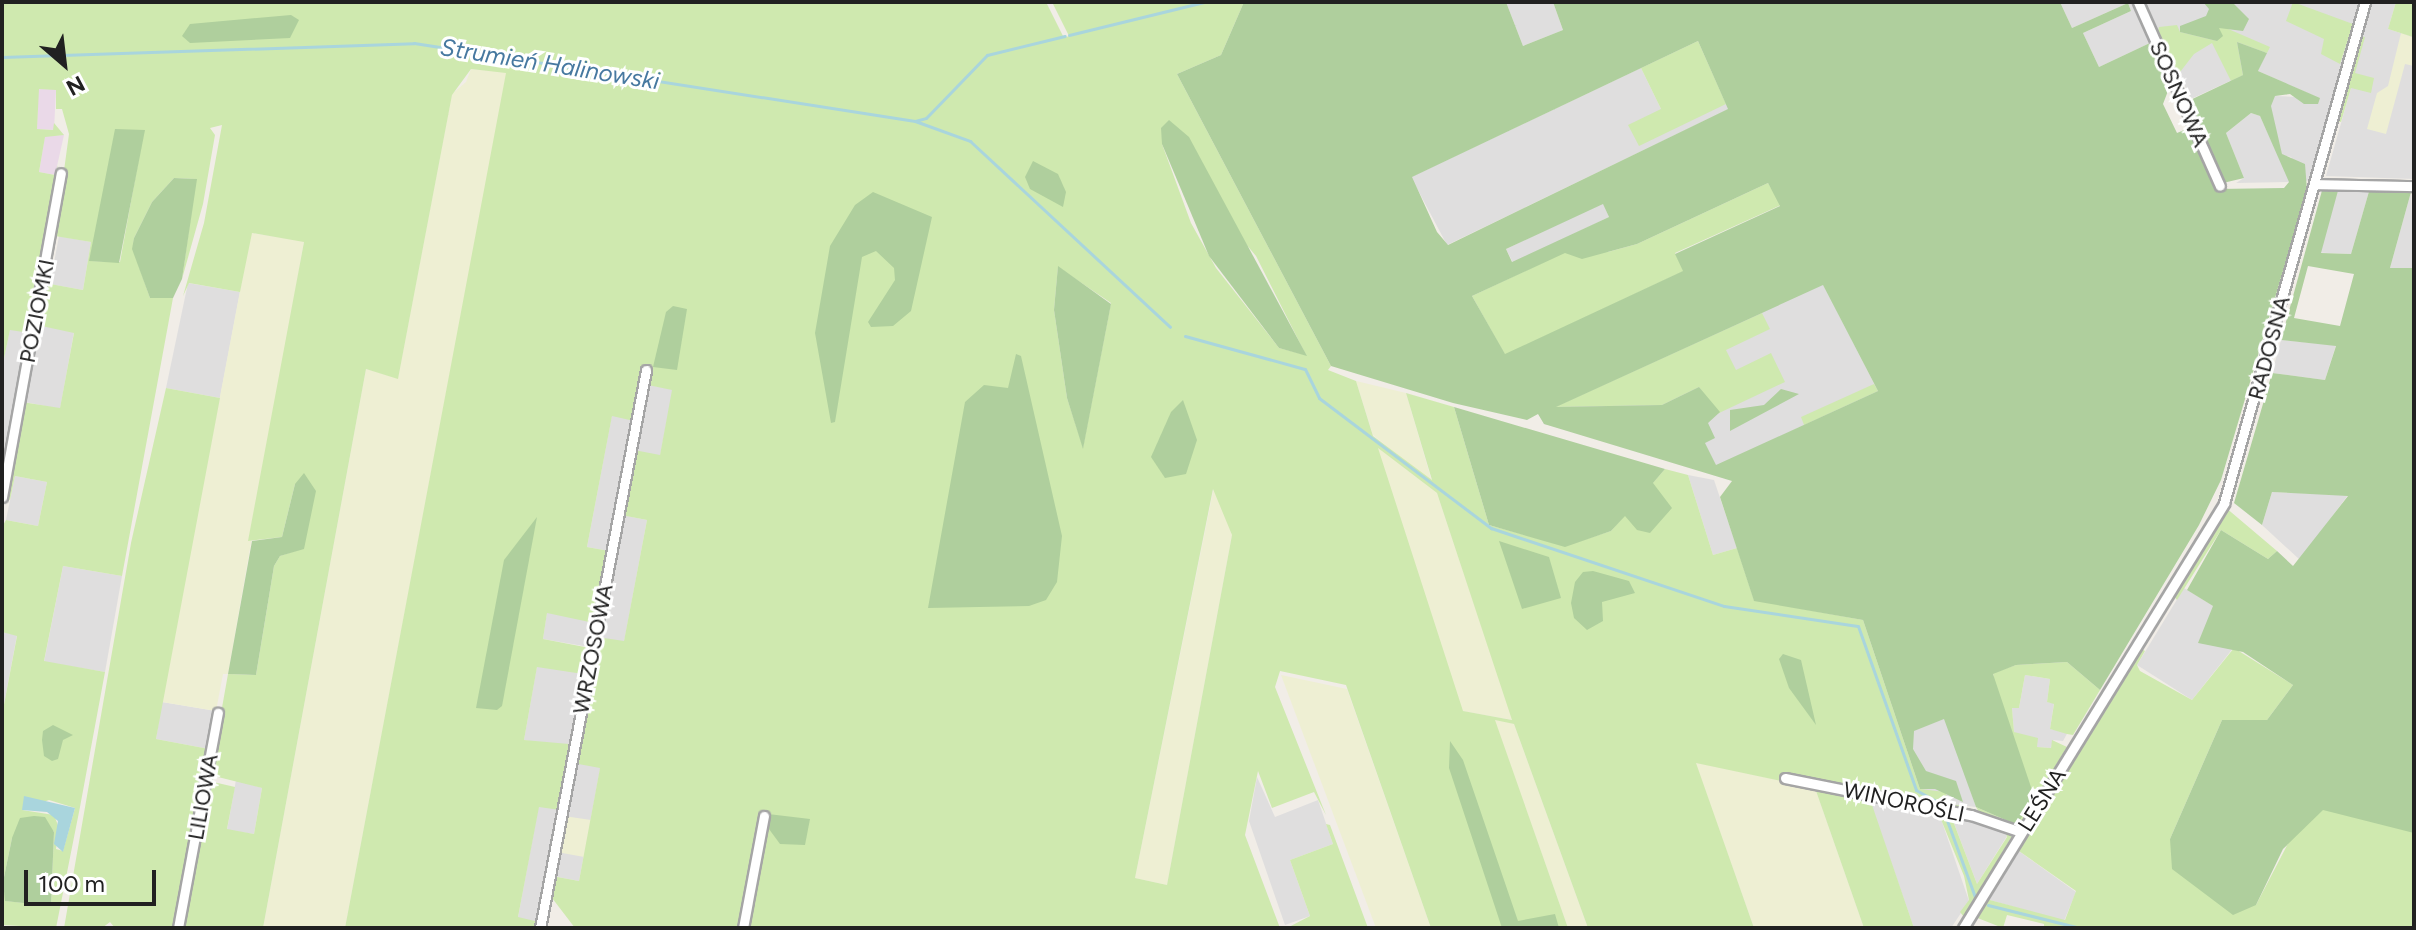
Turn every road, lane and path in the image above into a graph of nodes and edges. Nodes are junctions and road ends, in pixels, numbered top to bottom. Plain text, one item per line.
1 (2138, 2) edge
2 (2365, 2) edge
3 (61, 173) dead end
4 (2315, 184) junction
5 (2220, 186) dead end
6 (2414, 186) edge
7 (646, 370) dead end
8 (2, 497) edge
9 (2121, 672) joint
10 (218, 713) dead end
11 (1785, 778) dead end
12 (764, 816) dead end
13 (2021, 832) junction
14 (178, 928) edge
15 (540, 928) edge
16 (743, 928) edge
17 (1963, 928) edge

1 - 5 street, SOSNOWA
2 - 4 street, RADOSNA
3 - 8 street, POZIOMKI
4 - 6 street
4 - 9 street, RADOSNA
7 - 15 street, WRZOSOWA
9 - 13 street, LEŚNA
10 - 14 street, LILIOWA
11 - 13 street, WINOROŚLI
12 - 16 street
13 - 17 street, LEŚNA

